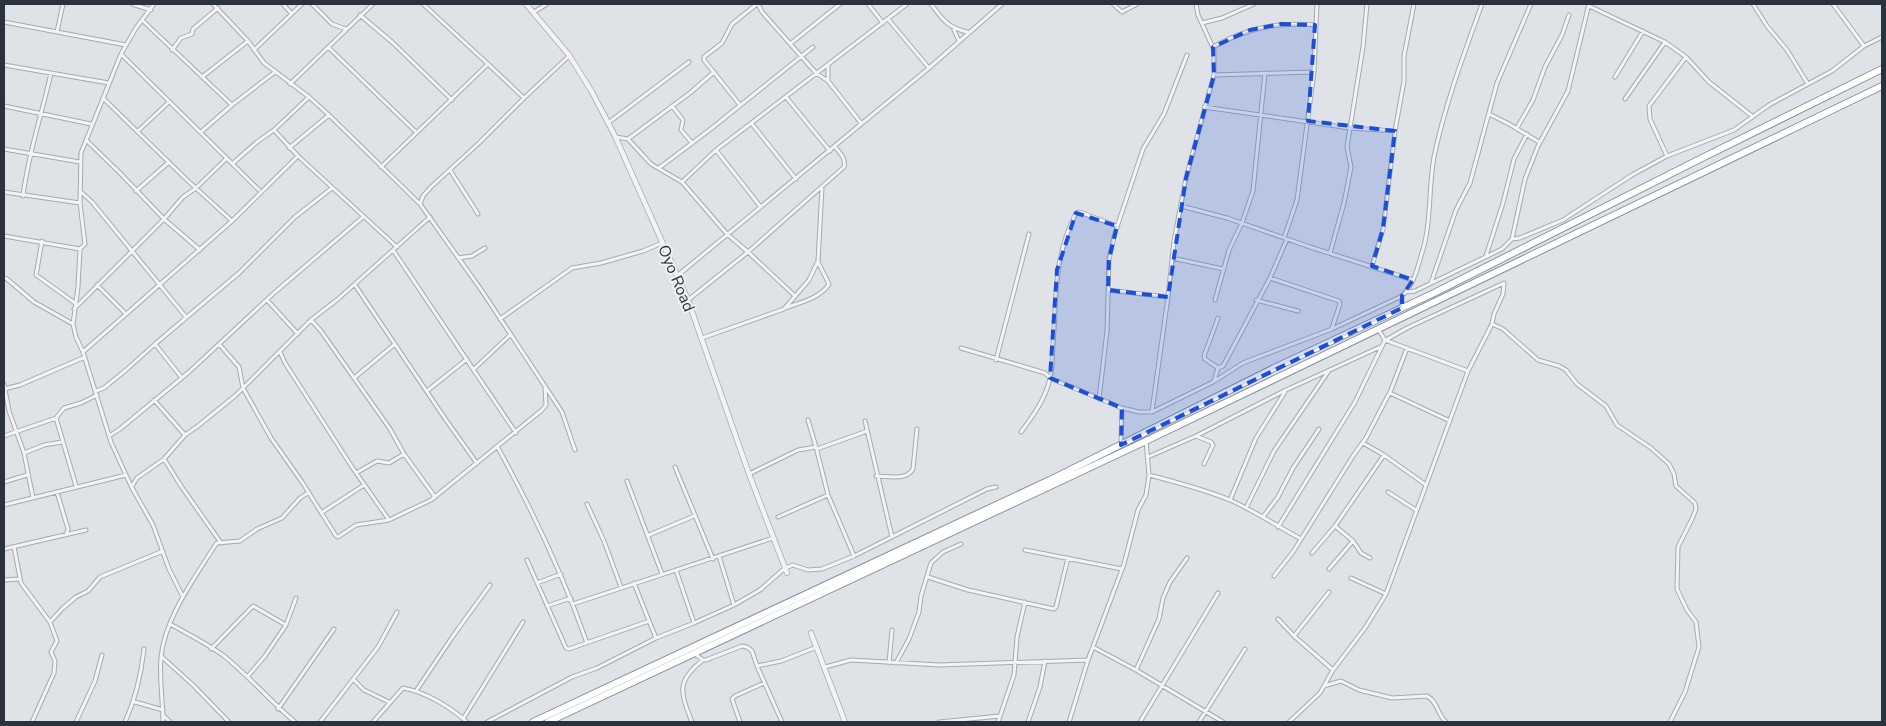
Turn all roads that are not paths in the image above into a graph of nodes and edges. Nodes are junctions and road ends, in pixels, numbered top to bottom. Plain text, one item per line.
1 (63, 4) edge
2 (132, 4) edge
3 (154, 4) edge
4 (213, 4) edge
5 (283, 4) edge
6 (302, 4) edge
7 (312, 4) edge
8 (373, 4) edge
9 (423, 4) edge
10 (526, 4) edge
11 (547, 4) edge
12 (758, 4) edge
13 (840, 4) edge
14 (868, 4) edge
15 (907, 4) edge
16 (931, 4) edge
17 (1002, 4) edge
18 (1113, 4) edge
19 (1136, 4) edge
20 (1196, 4) edge
21 (1254, 4) edge
22 (1317, 4) edge
23 (1367, 4) edge
24 (1414, 4) edge
25 (1482, 4) edge
26 (1531, 4) edge
27 (1753, 4) edge
28 (1833, 4) edge
29 (1589, 5) edge
30 (218, 8) junction
31 (150, 10) junction
32 (534, 12) junction
33 (291, 13) junction
34 (360, 15) junction
35 (1569, 15) dead end
36 (888, 19) junction
37 (142, 20) junction
38 (4, 22) edge
39 (883, 23) junction
40 (1202, 23) junction
41 (1315, 26) junction
42 (346, 29) junction
43 (954, 29) junction
44 (1643, 31) junction
45 (57, 32) junction
46 (968, 32) junction
47 (1882, 37) edge
48 (959, 41) junction
49 (248, 42) junction
50 (1665, 42) junction
51 (790, 44) junction
52 (126, 45) junction
53 (1864, 46) junction
54 (328, 47) junction
55 (813, 47) dead end
56 (1213, 47) junction
57 (172, 50) junction
58 (254, 50) junction
59 (121, 54) junction
60 (570, 55) junction
61 (1187, 55) dead end
62 (801, 56) junction
63 (1686, 57) junction
64 (689, 62) dead end
65 (488, 64) junction
66 (4, 65) edge
67 (828, 65) junction
68 (929, 68) junction
69 (1882, 69) edge
70 (275, 72) junction
71 (714, 72) junction
72 (1314, 72) junction
73 (52, 73) junction
74 (816, 73) junction
75 (1265, 73) junction
76 (1214, 75) junction
77 (202, 77) junction
78 (1615, 77) dead end
79 (828, 81) junction
80 (109, 83) junction
81 (290, 84) junction
82 (1808, 84) junction
83 (1882, 86) edge
84 (309, 97) junction
85 (786, 97) junction
86 (103, 98) junction
87 (524, 98) junction
88 (1625, 99) dead end
89 (452, 100) junction
90 (169, 102) junction
91 (232, 105) junction
92 (740, 105) junction
93 (4, 106) edge
94 (672, 106) junction
95 (1204, 107) junction
96 (42, 113) junction
97 (1489, 114) junction
98 (329, 115) junction
99 (1261, 116) junction
100 (1752, 116) junction
101 (1308, 121) junction
102 (608, 123) junction
103 (861, 123) junction
104 (91, 124) junction
105 (752, 124) junction
106 (1350, 128) junction
107 (1517, 128) junction
108 (274, 130) junction
109 (138, 131) junction
110 (1395, 131) junction
111 (200, 132) junction
112 (416, 132) junction
113 (1527, 134) junction
114 (615, 136) junction
115 (628, 139) junction
116 (86, 140) junction
117 (1539, 142) junction
118 (692, 143) junction
119 (834, 147) junction
120 (290, 148) junction
121 (4, 149) edge
122 (716, 150) junction
123 (830, 151) junction
124 (30, 153) junction
125 (298, 156) junction
126 (1667, 156) junction
127 (226, 158) junction
128 (80, 162) junction
129 (169, 162) junction
130 (232, 164) junction
131 (381, 167) junction
132 (659, 168) junction
133 (450, 170) junction
134 (796, 179) junction
135 (682, 182) junction
136 (196, 188) junction
137 (264, 188) junction
138 (332, 188) junction
139 (822, 188) junction
140 (80, 190) junction
141 (259, 190) junction
142 (136, 191) junction
143 (4, 192) edge
144 (258, 195) junction
145 (23, 196) junction
146 (80, 203) junction
147 (420, 204) junction
148 (760, 206) junction
149 (1181, 206) junction
150 (478, 214) dead end
151 (363, 217) junction
152 (430, 217) junction
153 (164, 219) junction
154 (232, 221) junction
155 (1242, 223) junction
156 (1117, 226) junction
157 (727, 234) junction
158 (1029, 234) dead end
159 (4, 236) edge
160 (1285, 238) junction
161 (1512, 239) junction
162 (42, 241) junction
163 (662, 243) junction
164 (397, 247) junction
165 (80, 248) junction
166 (485, 248) dead end
167 (200, 250) junction
168 (393, 250) junction
169 (132, 251) junction
170 (748, 252) junction
171 (1330, 253) junction
172 (1486, 257) junction
173 (458, 258) junction
174 (1172, 258) junction
175 (818, 262) junction
176 (1372, 266) junction
177 (1223, 269) junction
178 (677, 276) junction
179 (4, 278) edge
180 (1270, 278) junction
181 (1413, 280) junction
182 (1431, 283) junction
183 (97, 285) junction
184 (161, 285) junction
185 (354, 285) junction
186 (1108, 290) junction
187 (1407, 292) junction
188 (795, 296) junction
189 (1402, 296) junction
190 (1168, 297) junction
191 (267, 300) junction
192 (688, 300) junction
193 (1215, 300) dead end
194 (1256, 300) junction
195 (75, 303) junction
196 (1402, 308) junction
197 (74, 309) junction
198 (784, 309) junction
199 (1298, 311) dead end
200 (126, 314) junction
201 (186, 318) junction
202 (1218, 318) dead end
203 (500, 319) junction
204 (311, 320) junction
205 (72, 324) junction
206 (1492, 324) junction
207 (1332, 329) junction
208 (1378, 329) junction
209 (298, 334) junction
210 (510, 335) junction
211 (702, 338) junction
212 (1385, 340) junction
213 (154, 344) junction
214 (219, 344) junction
215 (395, 344) junction
216 (1380, 347) junction
217 (961, 348) dead end
218 (1407, 348) junction
219 (83, 352) junction
220 (280, 352) junction
221 (85, 357) junction
222 (467, 359) junction
223 (996, 360) junction
224 (1218, 368) junction
225 (474, 369) junction
226 (1328, 371) junction
227 (1468, 371) junction
228 (182, 378) junction
229 (354, 378) junction
230 (1050, 378) junction
231 (1213, 382) junction
232 (4, 384) edge
233 (545, 387) junction
234 (243, 388) junction
235 (5, 389) edge
236 (1286, 390) junction
237 (427, 391) junction
238 (96, 393) junction
239 (1390, 393) junction
240 (1099, 399) junction
241 (154, 400) junction
242 (1122, 408) junction
243 (9, 412) junction
244 (1152, 412) junction
245 (4, 414) edge
246 (56, 418) junction
247 (808, 420) dead end
248 (865, 421) dead end
249 (1450, 421) junction
250 (918, 429) dead end
251 (1319, 429) dead end
252 (867, 431) junction
253 (17, 432) junction
254 (1021, 432) dead end
255 (516, 433) junction
256 (185, 435) junction
257 (4, 436) edge
258 (109, 436) junction
259 (1196, 436) junction
260 (1146, 441) junction
261 (62, 442) junction
262 (1362, 443) junction
263 (1121, 444) junction
264 (498, 448) junction
265 (816, 448) junction
266 (576, 450) dead end
267 (24, 453) junction
268 (404, 454) junction
269 (1384, 455) junction
270 (1148, 457) junction
271 (164, 459) junction
272 (476, 462) junction
273 (1204, 464) dead end
274 (675, 467) dead end
275 (356, 473) junction
276 (749, 474) junction
277 (27, 475) junction
278 (126, 475) junction
279 (1149, 475) junction
280 (876, 476) junction
281 (1057, 479) junction
282 (627, 481) dead end
283 (4, 482) edge
284 (364, 485) junction
285 (1426, 485) junction
286 (76, 486) junction
287 (132, 486) junction
288 (996, 487) dead end
289 (58, 492) junction
290 (1388, 492) dead end
291 (308, 493) junction
292 (828, 496) junction
293 (435, 497) junction
294 (33, 498) junction
295 (1230, 500) junction
296 (587, 504) dead end
297 (4, 505) edge
298 (1246, 508) junction
299 (1416, 510) junction
300 (321, 514) junction
301 (694, 516) junction
302 (778, 517) dead end
303 (1262, 517) junction
304 (389, 520) junction
305 (1336, 526) junction
306 (1278, 527) junction
307 (86, 530) dead end
308 (649, 534) junction
309 (66, 535) junction
310 (773, 538) junction
311 (892, 538) junction
312 (1301, 539) junction
313 (1353, 541) junction
314 (221, 543) junction
315 (961, 544) dead end
316 (14, 547) junction
317 (4, 549) edge
318 (1025, 550) dead end
319 (162, 551) junction
320 (1312, 553) dead end
321 (719, 556) junction
322 (854, 556) junction
323 (1068, 558) junction
324 (1187, 558) dead end
325 (1370, 558) dead end
326 (712, 559) junction
327 (527, 560) dead end
328 (785, 568) junction
329 (1329, 569) dead end
330 (676, 570) junction
331 (1122, 570) junction
332 (561, 574) junction
333 (662, 574) junction
334 (787, 574) dead end
335 (1274, 576) dead end
336 (928, 577) junction
337 (1351, 578) dead end
338 (20, 579) junction
339 (4, 580) edge
340 (537, 583) junction
341 (634, 583) junction
342 (490, 585) dead end
343 (621, 587) junction
344 (1329, 592) dead end
345 (1218, 593) dead end
346 (1386, 594) junction
347 (184, 597) junction
348 (296, 598) dead end
349 (571, 598) junction
350 (1025, 602) junction
351 (573, 604) junction
352 (734, 604) junction
353 (547, 606) junction
354 (397, 612) dead end
355 (1278, 618) dead end
356 (649, 621) junction
357 (50, 622) junction
358 (523, 622) dead end
359 (694, 623) junction
360 (170, 624) junction
361 (286, 625) junction
362 (334, 629) dead end
363 (892, 630) dead end
364 (812, 633) dead end
365 (1294, 636) junction
366 (656, 638) junction
367 (587, 643) junction
368 (817, 647) junction
369 (1093, 647) junction
370 (144, 649) dead end
371 (211, 649) junction
372 (1245, 649) dead end
373 (695, 653) junction
374 (102, 655) dead end
375 (161, 657) junction
376 (703, 660) junction
377 (1088, 660) junction
378 (1045, 661) junction
379 (889, 663) junction
380 (896, 663) junction
381 (1016, 663) junction
382 (757, 666) junction
383 (825, 667) junction
384 (1136, 670) junction
385 (1333, 670) junction
386 (248, 676) junction
387 (352, 679) junction
388 (764, 683) junction
389 (1161, 686) junction
390 (1324, 687) junction
391 (416, 691) junction
392 (135, 702) junction
393 (390, 702) junction
394 (278, 709) junction
395 (163, 710) junction
396 (1206, 712) junction
397 (163, 716) junction
398 (1000, 716) junction
399 (463, 719) junction
400 (32, 722) edge
401 (76, 722) edge
402 (125, 722) edge
403 (164, 722) edge
404 (170, 722) edge
405 (230, 722) edge
406 (295, 722) edge
407 (320, 722) edge
408 (373, 722) edge
409 (467, 722) edge
410 (487, 722) edge
411 (533, 722) edge
412 (548, 722) edge
413 (692, 722) edge
414 (740, 722) edge
415 (782, 722) edge
416 (845, 722) edge
417 (939, 722) edge
418 (998, 722) edge
419 (1028, 722) edge
420 (1068, 722) edge
421 (1140, 722) edge
422 (1199, 722) edge
423 (1223, 722) edge
424 (1289, 722) edge
425 (1446, 722) edge
426 (1670, 722) edge

1 - 45 street
2 - 31 street
3 - 31 street
4 - 30 street
5 - 33 street
6 - 33 street
7 - 42 street
8 - 34 street
9 - 65 street
10 - 32 street, Oyo Road
11 - 32 street
12 - 51 street
12 - 71 street
13 - 51 street
14 - 39 street
15 - 36 street
16 - 43 street
17 - 46 street
18 - 19 street
20 - 40 street
21 - 40 street
22 - 41 street
23 - 106 street
24 - 110 street
25 - 181 street
26 - 97 street
27 - 82 street
28 - 53 street
29 - 44 street
29 - 117 street
30 - 49 street
30 - 57 street
31 - 37 street
32 - 60 street, Oyo Road
33 - 58 street
34 - 42 street
34 - 89 street
35 - 107 street
36 - 39 street
36 - 68 street
37 - 52 street
37 - 57 street
38 - 45 street
39 - 67 street
40 - 56 street
41 - 56 street
41 - 72 street
42 - 54 street
43 - 46 street
43 - 48 street
44 - 50 street
44 - 78 street
45 - 52 street
46 - 48 street
47 - 53 street
48 - 68 street
49 - 58 street
49 - 77 street
50 - 63 street
50 - 88 street
51 - 62 street
52 - 59 street
53 - 82 street
54 - 81 street
54 - 112 street
55 - 62 street
56 - 76 street
57 - 77 street
58 - 70 street
59 - 80 street
59 - 90 street
60 - 87 street
60 - 102 street, Oyo Road
61 - 156 street
62 - 74 street
62 - 92 street
63 - 100 street
63 - 126 street
64 - 102 street
65 - 87 street
65 - 89 street
66 - 73 street
67 - 74 street
67 - 79 street
68 - 103 street
69 - 196 highway
70 - 81 street
70 - 91 street
71 - 92 street
71 - 94 street
72 - 75 street
72 - 101 street
73 - 80 street
73 - 96 street
74 - 79 street
74 - 85 street
75 - 76 street
75 - 99 street
76 - 95 street
77 - 91 street
79 - 103 street
80 - 86 street
81 - 84 street
82 - 100 street
83 - 208 highway
84 - 98 street
84 - 108 street
85 - 105 street
85 - 123 street
86 - 104 street
86 - 109 street
87 - 133 street
89 - 112 street
90 - 109 street
90 - 111 street
91 - 111 street
92 - 118 street
93 - 96 street
94 - 115 street
94 - 118 street
95 - 99 street
95 - 149 street
96 - 104 street
96 - 124 street
97 - 107 street
97 - 182 street
98 - 120 street
98 - 131 street
99 - 101 street
99 - 155 street
100 - 126 street
101 - 106 street
101 - 160 street
102 - 114 street, Oyo Road
103 - 119 street
104 - 116 street
105 - 122 street
105 - 134 street
106 - 110 street
106 - 171 street
107 - 113 street
108 - 120 street
108 - 130 street
109 - 129 street
110 - 176 street
111 - 127 street
112 - 131 street
113 - 117 street
113 - 172 street
114 - 115 street
114 - 163 street, Oyo Road
115 - 132 street
116 - 128 street
116 - 142 street
117 - 161 street
118 - 132 street
119 - 123 street
119 - 139 street
120 - 125 street
121 - 124 street
122 - 135 street
122 - 148 street
123 - 134 street
124 - 128 street
124 - 145 street
125 - 137 street
125 - 138 street
126 - 161 street
127 - 130 street
127 - 136 street
128 - 140 street
129 - 136 street
129 - 142 street
130 - 141 street
131 - 147 street
132 - 135 street
133 - 147 street
133 - 150 street
134 - 148 street
135 - 157 street
136 - 153 street
136 - 154 street
137 - 141 street
137 - 144 street
138 - 151 street
138 - 201 street
139 - 170 street
139 - 175 street
140 - 146 street
140 - 169 street
141 - 144 street
142 - 153 street
143 - 145 street
144 - 154 street
145 - 146 street
146 - 165 street
147 - 152 street
148 - 157 street
149 - 155 street
149 - 174 street
151 - 164 street
151 - 191 street
152 - 164 street
152 - 173 street
153 - 167 street
153 - 169 street
154 - 167 street
155 - 160 street
155 - 177 street
156 - 186 street
156 - 230 street
157 - 170 street
157 - 178 street
158 - 223 street
159 - 162 street
160 - 171 street
160 - 180 street
161 - 172 street
162 - 165 street
162 - 195 street
163 - 178 street, Oyo Road
163 - 203 street
164 - 168 street
165 - 195 street
166 - 173 street
167 - 184 street
168 - 185 street
168 - 222 street
169 - 183 street
169 - 184 street
170 - 188 street
170 - 192 street
171 - 176 street
172 - 182 street
173 - 203 street
174 - 177 street
174 - 190 street
175 - 188 street
175 - 198 street
176 - 181 street
177 - 193 street
178 - 192 street, Oyo Road
179 - 205 street
180 - 194 street
180 - 207 street
181 - 187 street
182 - 187 street
183 - 197 street
183 - 200 street
184 - 200 street
184 - 201 street
185 - 204 street
185 - 215 street
186 - 190 street
186 - 240 street
187 - 189 street
188 - 198 street
189 - 196 street
189 - 207 street
190 - 244 street
191 - 209 street
191 - 214 street
192 - 211 street, Oyo Road
194 - 199 street
194 - 224 street
195 - 197 street
196 - 263 highway
197 - 205 street
198 - 211 street
200 - 219 street
201 - 213 street
202 - 224 street
203 - 210 street
204 - 209 street
204 - 229 street
205 - 219 street
206 - 212 street
206 - 227 street
206 - 426 street
207 - 231 street
208 - 212 street
208 - 260 highway
209 - 220 street
210 - 225 street
210 - 233 street
211 - 276 street, Oyo Road
212 - 216 street
212 - 218 street
213 - 228 street
213 - 238 street
214 - 228 street
214 - 234 street
215 - 229 street
215 - 237 street
216 - 226 street
216 - 306 street
217 - 223 street
218 - 227 street
218 - 239 street
219 - 221 street
220 - 234 street
220 - 275 street
221 - 235 street
221 - 238 street
222 - 225 street
222 - 237 street
223 - 230 street
224 - 231 street
225 - 255 street
226 - 236 street
226 - 298 street
227 - 249 street
228 - 241 street
229 - 268 street
230 - 240 street
230 - 254 street
231 - 244 street
232 - 235 street
233 - 255 street
233 - 266 street
234 - 256 street
234 - 291 street
235 - 243 street
236 - 259 street
236 - 295 street
237 - 272 street
238 - 246 street
238 - 258 street
239 - 249 street
239 - 262 street
240 - 242 street
241 - 256 street
241 - 258 street
242 - 244 street
242 - 263 street
243 - 245 street
243 - 253 street
246 - 253 street
246 - 261 street
247 - 265 street
248 - 252 street
249 - 285 street
250 - 280 street
251 - 303 street
252 - 265 street
252 - 280 street
253 - 257 street
253 - 267 street
255 - 264 street
256 - 271 street
258 - 278 street
259 - 270 street
259 - 273 street
260 - 270 street
260 - 281 highway
261 - 267 street
261 - 286 street
262 - 269 street
262 - 312 street
263 - 281 highway
264 - 272 street
264 - 332 street
265 - 276 street
265 - 292 street
267 - 277 street
268 - 275 street
268 - 293 street
269 - 285 street
269 - 305 street
270 - 279 street
271 - 287 street
271 - 314 street
272 - 293 street
274 - 301 street
275 - 284 street
276 - 310 street, Oyo Road
277 - 283 street
277 - 294 street
278 - 286 street
278 - 287 street
279 - 295 street
279 - 331 street
280 - 311 street
281 - 373 highway
281 - 411 highway
282 - 308 street
284 - 300 street
284 - 304 street
285 - 299 street
286 - 289 street
287 - 319 street
288 - 311 street
289 - 294 street
289 - 309 street
290 - 299 street
291 - 300 street
291 - 314 street
292 - 302 street
292 - 322 street
293 - 304 street
294 - 297 street
295 - 298 street
296 - 343 street
298 - 303 street
299 - 346 street
300 - 304 street
301 - 308 street
301 - 326 street
303 - 306 street
305 - 313 street
305 - 320 street
306 - 312 street
307 - 309 street
308 - 333 street
309 - 316 street
310 - 321 street
310 - 328 street, Oyo Road
311 - 322 street
312 - 335 street
313 - 325 street
313 - 329 street
314 - 347 street
315 - 336 street
316 - 317 street
316 - 338 street
318 - 323 street
319 - 347 street
319 - 357 street
321 - 326 street
321 - 352 street
322 - 328 street
323 - 331 street
323 - 350 street
324 - 384 street
326 - 330 street
327 - 340 street
328 - 334 street, Oyo Road
328 - 352 street
330 - 333 street
330 - 359 street
331 - 369 street
332 - 340 street
332 - 349 street
333 - 341 street
336 - 350 street
336 - 380 street
337 - 346 street
338 - 339 street
338 - 357 street
340 - 353 street
341 - 343 street
341 - 356 street
342 - 391 street
343 - 351 street
344 - 365 street
345 - 389 street
346 - 385 street
347 - 360 street
348 - 361 street
349 - 351 street
349 - 353 street
350 - 381 street
351 - 367 street
352 - 359 street
353 - 367 street
354 - 387 street
355 - 365 street
356 - 366 street
356 - 367 street
357 - 400 street
358 - 399 street
359 - 366 street
360 - 371 street
360 - 375 street
361 - 371 street
361 - 386 street
362 - 394 street
363 - 379 street
364 - 368 street
365 - 385 street
366 - 410 street
368 - 382 street
368 - 383 street
369 - 377 street
369 - 384 street
370 - 392 street
371 - 386 street
372 - 396 street
373 - 376 street
373 - 412 highway
374 - 401 street
375 - 395 street
375 - 405 street
376 - 382 street
376 - 413 street
377 - 378 street
377 - 420 street
378 - 381 street
378 - 419 street
379 - 380 street
379 - 383 street
380 - 381 street
381 - 398 street
382 - 388 street
383 - 416 street
384 - 389 street
385 - 390 street
386 - 394 street
387 - 393 street
387 - 407 street
388 - 414 street
388 - 415 street
389 - 396 street
389 - 421 street
390 - 424 street
390 - 425 street
391 - 393 street
391 - 399 street
392 - 395 street
392 - 402 street
393 - 408 street
394 - 406 street
395 - 397 street
396 - 422 street
396 - 423 street
397 - 403 street
397 - 404 street
398 - 417 street
398 - 418 street
399 - 409 street

